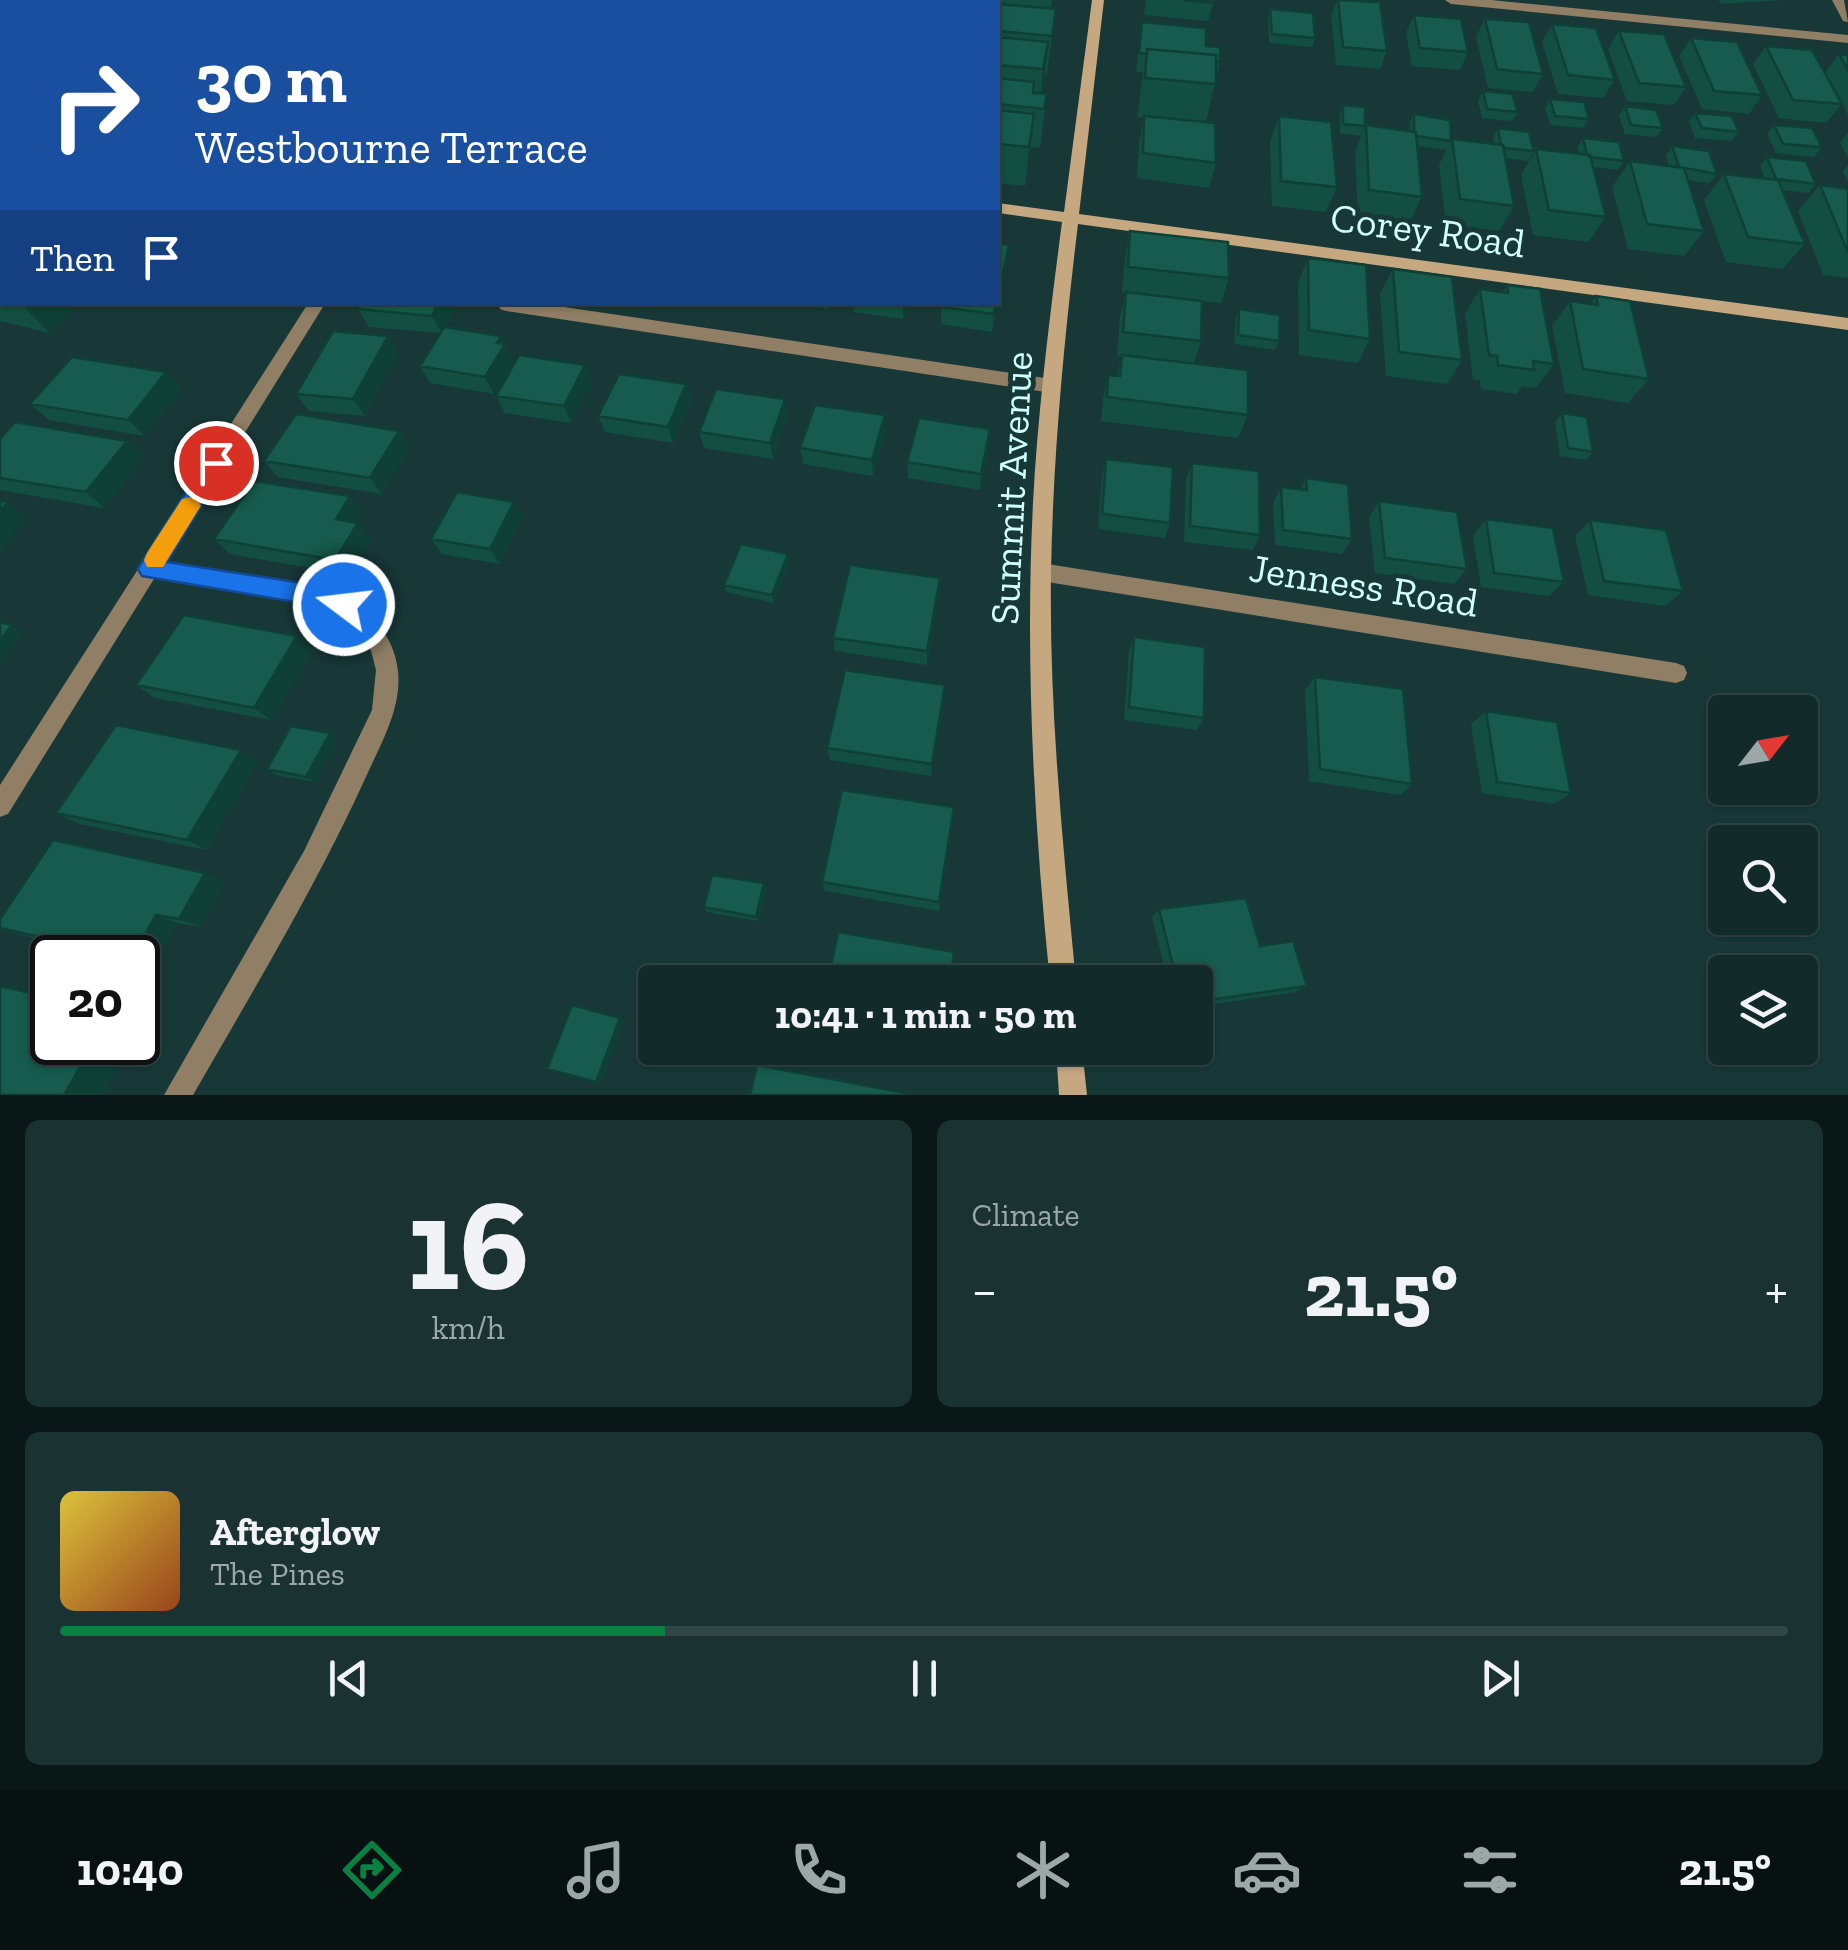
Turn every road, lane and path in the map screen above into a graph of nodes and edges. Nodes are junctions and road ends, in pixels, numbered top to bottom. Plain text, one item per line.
1 (1098, 0) edge
2 (1451, 0) edge
3 (1838, 0) edge
4 (1848, 18) edge
5 (1848, 39) edge
6 (1000, 208) edge
7 (1073, 217) junction
8 (316, 305) edge
9 (506, 305) edge
10 (1848, 324) edge
11 (1052, 386) junction
12 (150, 569) junction
13 (1041, 572) junction
14 (1676, 673) dead end
15 (0, 806) edge
16 (1061, 965) edge
17 (1070, 1065) edge
18 (178, 1095) edge
19 (1073, 1095) edge

1 - 7 street, Summit Avenue
2 - 5 street
3 - 4 street
6 - 7 street, Corey Road
7 - 10 street, Corey Road
7 - 11 street, Summit Avenue
8 - 12 street
9 - 11 street
11 - 13 street, Summit Avenue
12 - 15 street
12 - 18 street
13 - 14 street, Jenness Road
13 - 16 street, Summit Avenue
17 - 19 street

